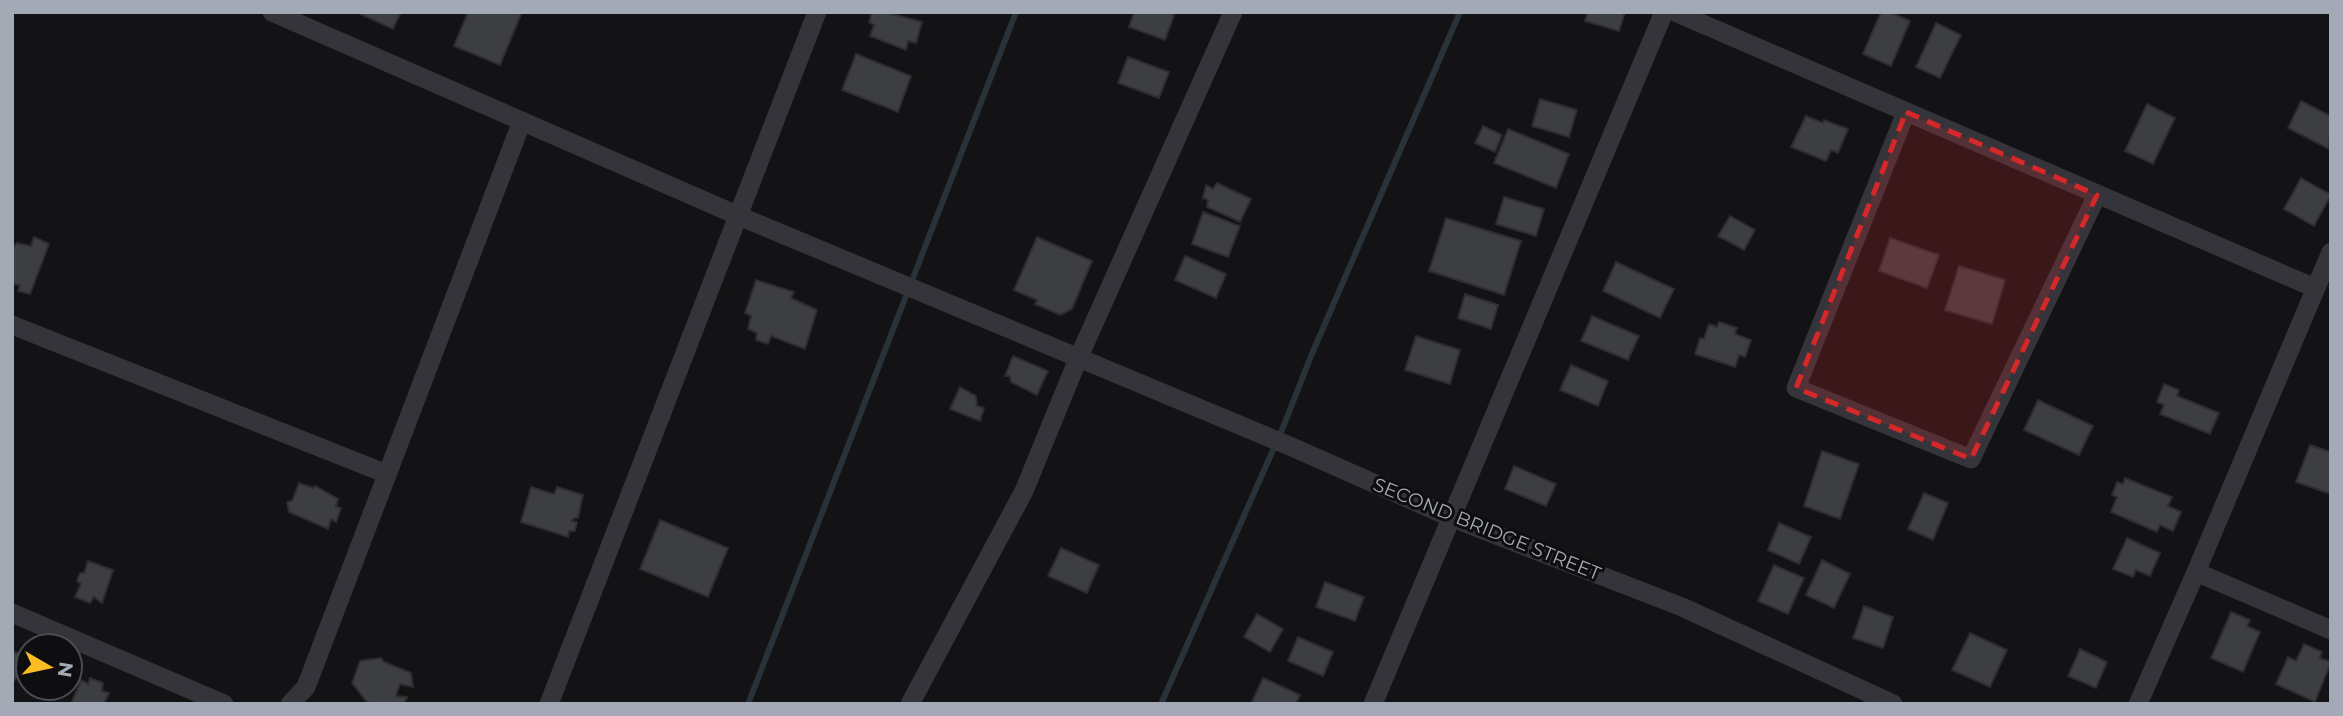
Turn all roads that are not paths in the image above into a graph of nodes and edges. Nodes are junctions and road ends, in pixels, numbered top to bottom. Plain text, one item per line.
1 (272, 12) edge
2 (817, 12) edge
3 (1233, 12) edge
4 (1664, 12) edge
5 (1675, 12) edge
6 (1906, 112) junction
7 (522, 121) junction
8 (2096, 195) junction
9 (739, 216) junction
10 (2331, 252) edge
11 (2315, 288) junction
12 (12, 326) edge
13 (1078, 359) junction
14 (387, 474) junction
15 (1450, 517) junction
16 (2196, 572) junction
17 (12, 613) edge
18 (2331, 630) edge
19 (224, 704) edge
20 (290, 704) edge
21 (549, 704) edge
22 (909, 704) edge
23 (1373, 704) edge
24 (1893, 704) edge
25 (2138, 704) edge

1 - 7 street, SECOND BRIDGE STREET
2 - 9 street
3 - 13 street
4 - 15 street
5 - 6 street
6 - 8 street
6 - 8 street
7 - 9 street, SECOND BRIDGE STREET
7 - 14 street
8 - 11 street
9 - 13 street, SECOND BRIDGE STREET
9 - 21 street
10 - 11 street
11 - 16 street
12 - 14 street
13 - 15 street, SECOND BRIDGE STREET
13 - 22 street
14 - 20 street
15 - 23 street
15 - 24 street, SECOND BRIDGE STREET
16 - 18 street
16 - 25 street
17 - 19 street

